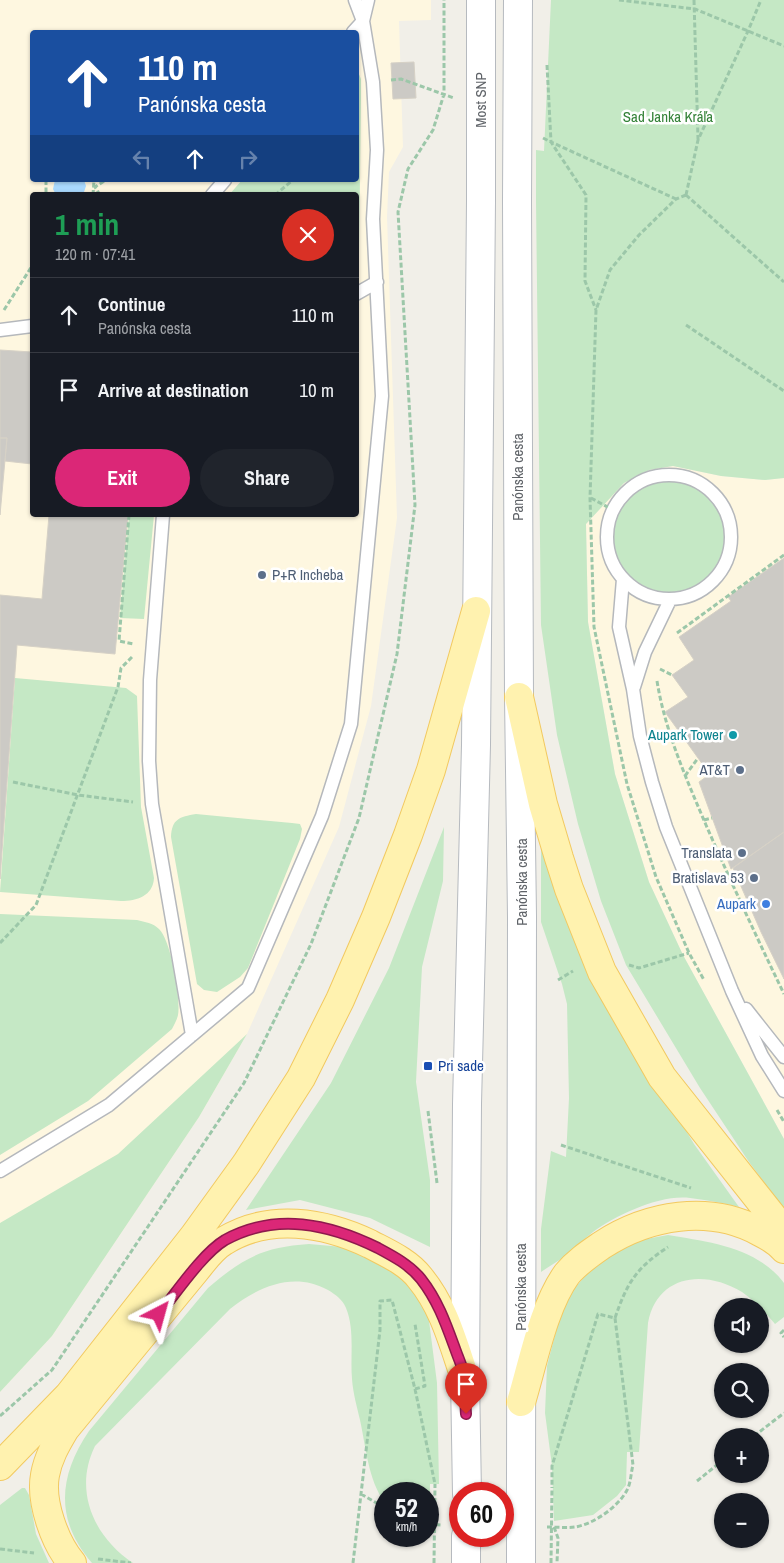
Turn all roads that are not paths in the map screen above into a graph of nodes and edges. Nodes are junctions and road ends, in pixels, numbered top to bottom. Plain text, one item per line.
1 (355, 0) edge
2 (368, 0) edge
3 (481, 0) edge
4 (518, 0) edge
5 (364, 21) junction
6 (355, 30) edge
7 (223, 182) edge
8 (215, 192) edge
9 (377, 282) junction
10 (359, 292) edge
11 (30, 326) edge
12 (0, 330) edge
13 (164, 517) edge
14 (623, 579) junction
15 (670, 600) junction
16 (476, 611) junction
17 (633, 689) junction
18 (519, 697) junction
19 (732, 991) junction
20 (192, 1035) junction
21 (784, 1057) edge
22 (784, 1091) edge
23 (0, 1171) edge
24 (784, 1231) edge
25 (784, 1250) edge
26 (465, 1378) junction
27 (521, 1402) junction
28 (0, 1466) edge
29 (467, 1482) edge
30 (466, 1547) edge
31 (72, 1563) edge
32 (466, 1563) edge
33 (521, 1563) edge

1 - 5 lane
2 - 5 lane
3 - 16 main road, Most SNP, bridge
4 - 18 main road, Panónska cesta, bridge
5 - 6 lane
5 - 9 lane
7 - 8 lane
9 - 10 lane
9 - 20 lane
11 - 12 lane
13 - 20 lane
14 - 15 lane
14 - 15 lane
14 - 17 lane
15 - 17 lane
16 - 26 main road
16 - 28 main road
17 - 19 lane
18 - 24 main road
18 - 27 main road, Panónska cesta
19 - 21 lane
19 - 22 lane
20 - 23 lane
25 - 27 main road
26 - 29 main road
26 - 31 main road
27 - 33 main road, Panónska cesta, bridge
30 - 32 main road

